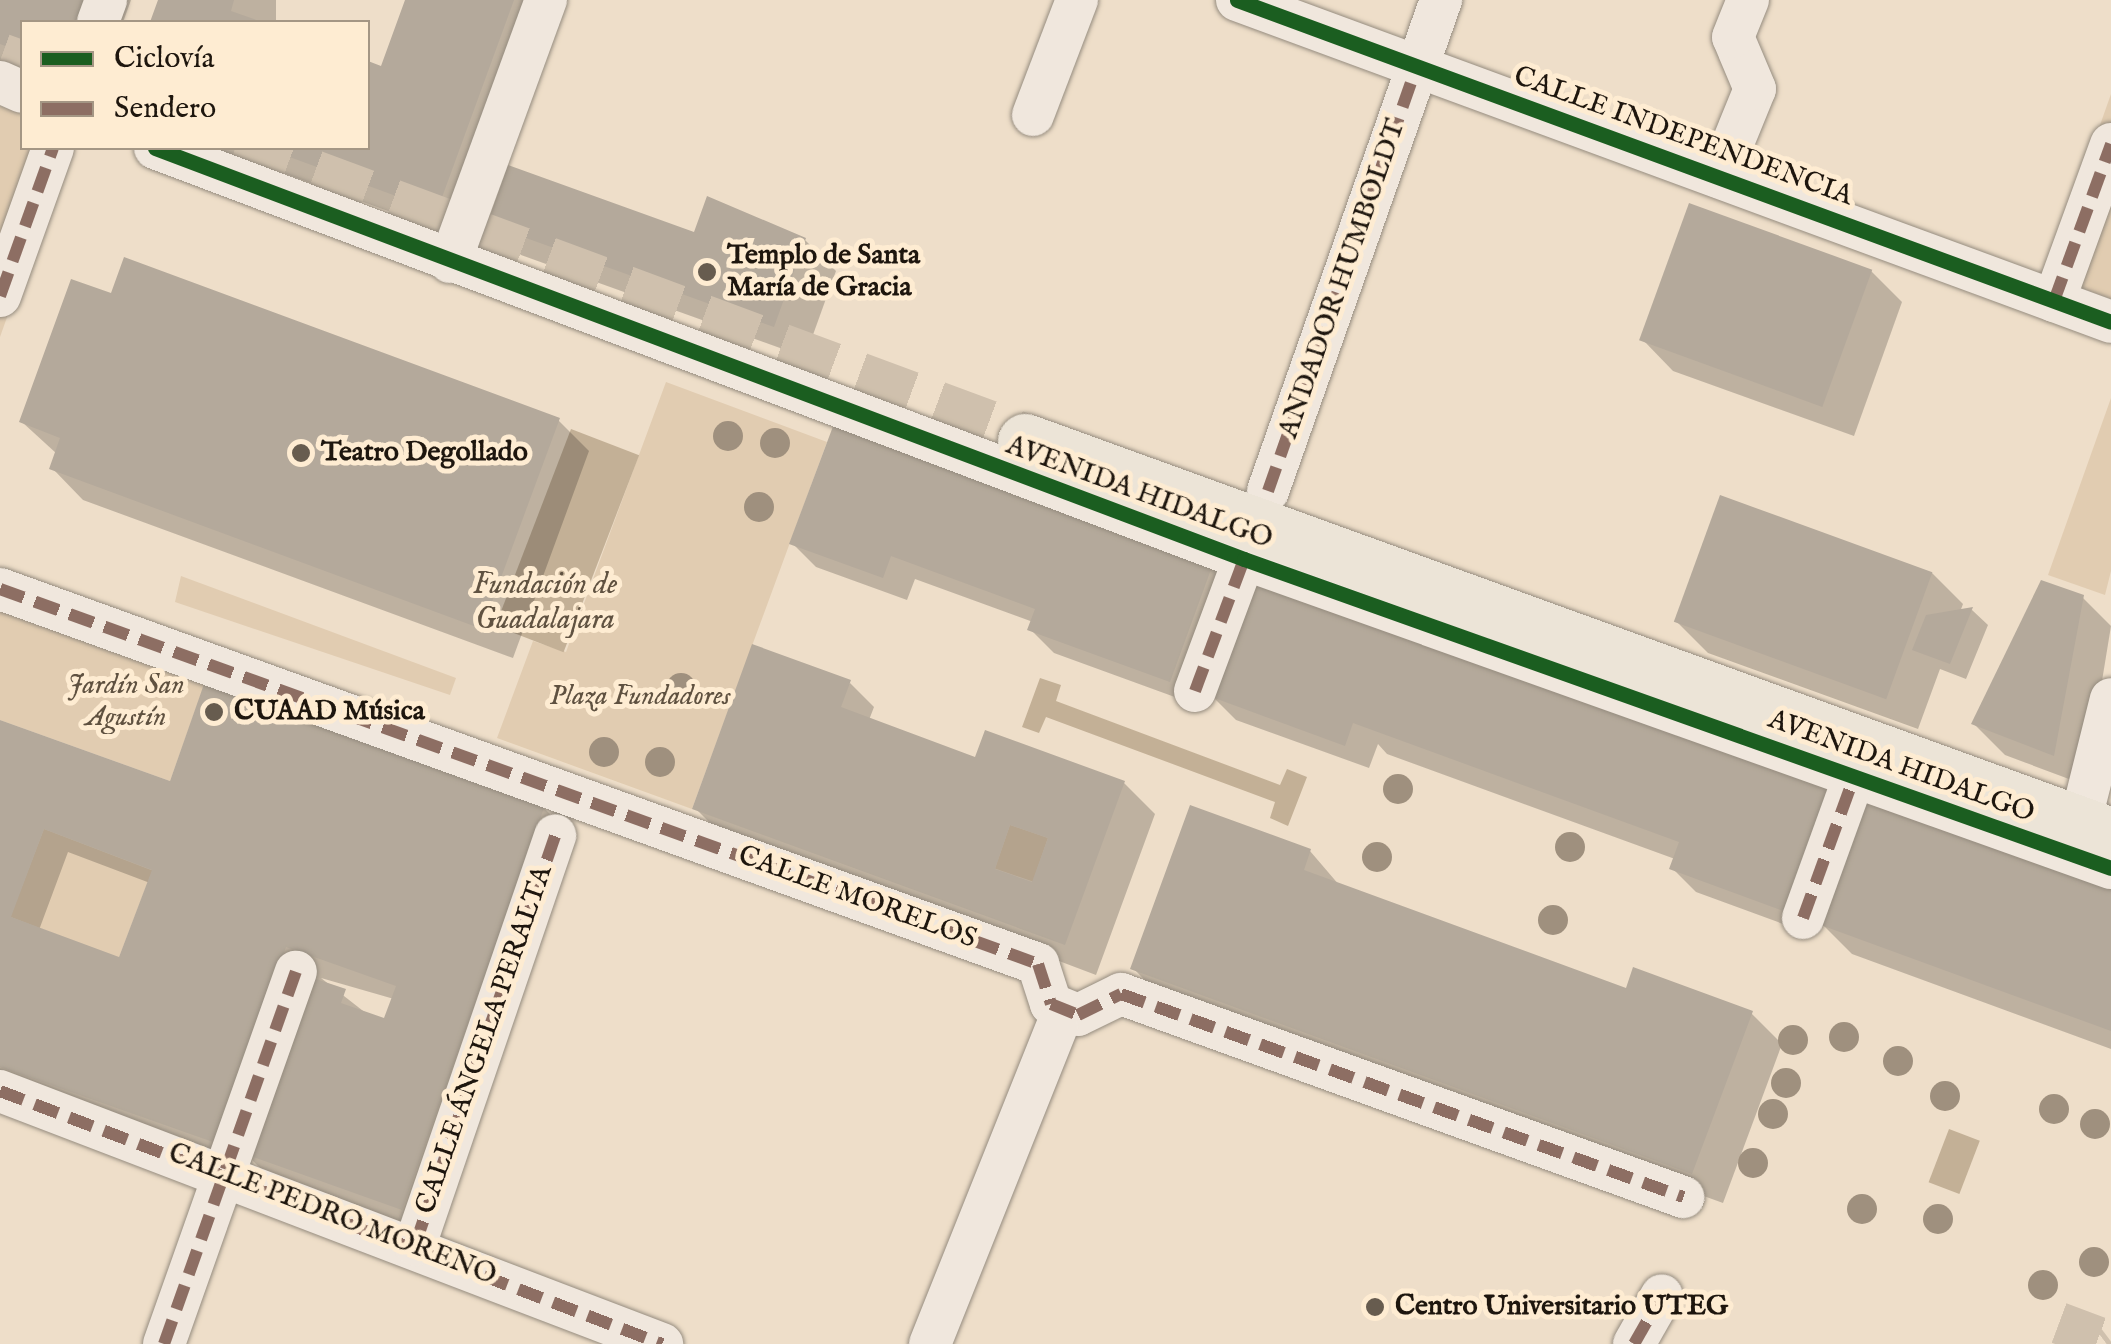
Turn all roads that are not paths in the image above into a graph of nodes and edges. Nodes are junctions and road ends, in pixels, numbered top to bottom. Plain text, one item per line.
1 (546, 0) edge
2 (1077, 0) edge
3 (1237, 0) edge
4 (1442, 0) edge
5 (1748, 0) edge
6 (1417, 66) junction
7 (1033, 115) dead end
8 (2111, 144) edge
9 (52, 150) edge
10 (170, 153) edge
11 (1719, 177) junction
12 (450, 262) junction
13 (0, 296) edge
14 (2054, 301) junction
15 (2111, 322) edge
16 (1025, 441) tunnel mouth
17 (1268, 491) dead end
18 (0, 559) edge
19 (1244, 559) junction
20 (0, 589) edge
21 (1492, 608) junction
22 (1195, 691) dead end
23 (2111, 699) edge
24 (432, 718) dead end
25 (1850, 788) dead end
26 (2102, 817) edge
27 (556, 834) dead end
28 (2111, 868) edge
29 (1803, 918) dead end
30 (296, 972) dead end
31 (1057, 1026) dead end
32 (0, 1091) edge
33 (224, 1172) junction
34 (1683, 1197) dead end
35 (416, 1246) junction
36 (1662, 1295) dead end
37 (164, 1344) edge
38 (662, 1344) edge
39 (930, 1344) edge
40 (1634, 1344) edge

1 - 12 street
2 - 7 street
3 - 6 street, CALLE INDEPENDENCIA
4 - 6 street, ANDADOR HUMBOLDT
5 - 11 street
6 - 11 street, CALLE INDEPENDENCIA
6 - 17 street, ANDADOR HUMBOLDT
8 - 14 street
9 - 13 street
10 - 12 street, AVENIDA HIDALGO
11 - 14 street, CALLE INDEPENDENCIA
12 - 19 street, AVENIDA HIDALGO
14 - 15 street, CALLE INDEPENDENCIA
16 - 21 main road, AVENIDA HIDALGO
18 - 24 street
19 - 22 street
19 - 28 street, AVENIDA HIDALGO
20 - 34 street, CALLE MORELOS
21 - 26 main road, AVENIDA HIDALGO
21 - 26 main road
23 - 26 street
25 - 29 street
27 - 35 street, CALLE ÁNGELA PERALTA
30 - 33 street
31 - 39 street
32 - 33 street, CALLE PEDRO MORENO
33 - 35 street, CALLE PEDRO MORENO
33 - 37 street
35 - 38 street, CALLE PEDRO MORENO
36 - 40 street

